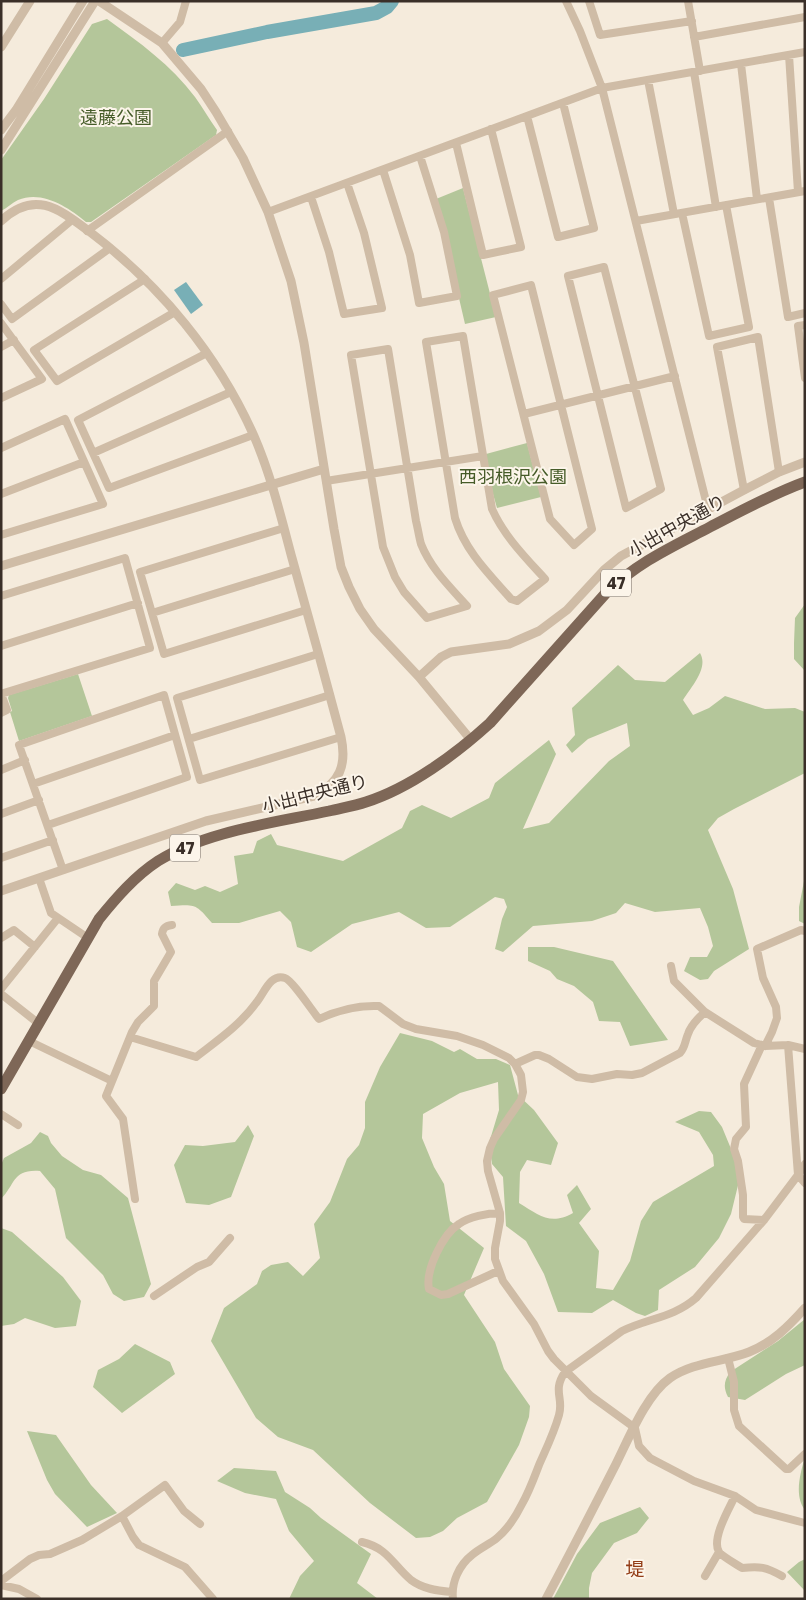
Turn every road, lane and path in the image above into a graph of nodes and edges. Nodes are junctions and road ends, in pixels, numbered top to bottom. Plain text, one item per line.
1 (30, 1) edge
2 (84, 1) edge
3 (97, 1) edge
4 (186, 1) edge
5 (566, 1) edge
6 (590, 1) edge
7 (688, 1) edge
8 (805, 18) edge
9 (692, 21) junction
10 (694, 37) junction
11 (162, 43) junction
12 (1, 47) edge
13 (805, 52) edge
14 (789, 55) junction
15 (741, 64) junction
16 (697, 72) junction
17 (648, 80) junction
18 (602, 88) junction
19 (563, 103) junction
20 (527, 116) junction
21 (1, 130) edge
22 (492, 130) junction
23 (228, 131) junction
24 (456, 143) junction
25 (1, 150) edge
26 (420, 156) junction
27 (384, 170) junction
28 (347, 183) junction
29 (801, 192) edge
30 (311, 197) junction
31 (768, 198) junction
32 (758, 200) junction
33 (726, 205) junction
34 (716, 207) junction
35 (268, 212) junction
36 (678, 214) junction
37 (72, 220) junction
38 (1, 221) edge
39 (636, 221) junction
40 (87, 231) junction
41 (110, 248) junction
42 (1, 279) edge
43 (145, 279) junction
44 (1, 304) edge
45 (175, 312) junction
46 (805, 313) edge
47 (1, 323) edge
48 (805, 325) edge
49 (14, 340) junction
50 (1, 347) edge
51 (207, 353) junction
52 (675, 376) junction
53 (805, 378) edge
54 (635, 386) junction
55 (231, 392) junction
56 (598, 396) junction
57 (1, 398) edge
58 (561, 405) junction
59 (524, 414) junction
60 (253, 435) junction
61 (1, 448) edge
62 (93, 453) junction
63 (483, 456) junction
64 (84, 462) junction
65 (445, 462) junction
66 (805, 462) edge
67 (324, 468) junction
68 (408, 468) junction
69 (779, 472) junction
70 (370, 474) junction
71 (326, 482) junction
72 (805, 482) edge
73 (271, 484) junction
74 (744, 490) junction
75 (1, 494) edge
76 (708, 509) junction
77 (284, 528) junction
78 (1, 535) edge
79 (1, 566) edge
80 (295, 569) junction
81 (1, 596) edge
82 (138, 603) junction
83 (306, 610) junction
84 (152, 613) junction
85 (1, 646) edge
86 (318, 654) junction
87 (419, 677) junction
88 (330, 695) junction
89 (1, 713) edge
90 (175, 735) junction
91 (341, 737) junction
92 (188, 739) junction
93 (471, 740) junction
94 (25, 760) junction
95 (1, 770) edge
96 (33, 784) junction
97 (39, 800) junction
98 (1, 814) edge
99 (48, 825) junction
100 (53, 840) junction
101 (1, 858) edge
102 (63, 870) junction
103 (39, 878) junction
104 (1, 891) edge
105 (58, 918) junction
106 (172, 925) dead end
107 (805, 931) edge
108 (1, 938) edge
109 (88, 938) junction
110 (35, 947) junction
111 (672, 966) dead end
112 (1, 989) edge
113 (1, 994) edge
114 (705, 1012) junction
115 (38, 1024) junction
116 (130, 1037) junction
117 (29, 1041) junction
118 (788, 1045) junction
119 (763, 1046) junction
120 (805, 1049) edge
121 (515, 1064) junction
122 (112, 1081) junction
123 (1, 1089) edge
124 (1, 1114) edge
125 (18, 1125) dead end
126 (805, 1164) edge
127 (798, 1175) junction
128 (805, 1183) edge
129 (135, 1199) dead end
130 (500, 1214) junction
131 (764, 1220) junction
132 (230, 1238) dead end
133 (498, 1271) junction
134 (154, 1296) dead end
135 (805, 1308) edge
136 (728, 1358) junction
137 (565, 1372) junction
138 (635, 1428) junction
139 (805, 1454) edge
140 (735, 1496) junction
141 (122, 1516) junction
142 (805, 1523) edge
143 (200, 1524) dead end
144 (362, 1542) dead end
145 (719, 1552) junction
146 (705, 1576) dead end
147 (782, 1576) dead end
148 (1, 1581) edge
149 (1, 1586) edge
150 (452, 1595) edge
151 (37, 1599) edge
152 (213, 1599) edge
153 (546, 1599) edge

1 - 12 street
2 - 21 street
3 - 11 street
3 - 25 street
4 - 11 street
5 - 18 street
6 - 9 street
7 - 9 street
8 - 10 street
9 - 10 street
10 - 16 street
11 - 23 street
13 - 14 street
14 - 15 street
14 - 29 street
15 - 16 street
15 - 32 street
16 - 17 street
16 - 34 street
17 - 18 street
17 - 36 street
18 - 19 street
18 - 39 street
19 - 20 street
19 - 20 street
20 - 22 street
22 - 24 street
22 - 24 street
23 - 35 street
23 - 40 street
24 - 26 street
26 - 27 street
26 - 27 street
27 - 28 street
28 - 30 street
28 - 30 street
29 - 31 street
30 - 35 street
31 - 32 street
31 - 46 street
32 - 33 street
33 - 34 street
33 - 36 street
34 - 36 street
35 - 67 street
36 - 39 street
37 - 38 street
37 - 40 street
37 - 42 street
39 - 52 street
40 - 41 street
41 - 43 street
41 - 44 street
43 - 45 street
43 - 45 street
45 - 51 street
47 - 49 street
48 - 53 street
49 - 50 street
49 - 57 street
51 - 55 street
51 - 62 street
52 - 54 street
52 - 76 street
54 - 56 street
54 - 56 street
54 - 56 street
55 - 60 street
55 - 62 street
56 - 58 street
58 - 59 street
58 - 59 street
58 - 59 street
60 - 62 street
60 - 73 street
61 - 64 street
63 - 65 street
63 - 65 street
63 - 65 street
64 - 75 street
64 - 78 street
65 - 68 street
66 - 69 street
67 - 71 street
67 - 73 street
68 - 70 street
68 - 70 street
68 - 70 street
69 - 74 street
69 - 74 street
70 - 71 street
71 - 87 street
72 - 93 main road, 小出中央通り / 47
73 - 77 street
73 - 79 street
74 - 76 street
76 - 87 street
77 - 80 street
77 - 84 street
80 - 83 street
80 - 84 street
81 - 82 street
82 - 85 street
82 - 89 street
83 - 84 street
83 - 86 street
86 - 88 street
86 - 92 street
87 - 93 street
88 - 91 street
88 - 92 street
90 - 94 street
90 - 96 street
90 - 99 street
91 - 92 street
91 - 102 street
93 - 109 main road, 小出中央通り / 47
94 - 95 street
94 - 96 street
96 - 97 street
97 - 98 street
97 - 99 street
99 - 100 street
100 - 101 street
100 - 102 street
102 - 103 street
103 - 104 street
103 - 105 street
105 - 109 street
105 - 110 street
106 - 116 street
107 - 119 street
108 - 110 street
109 - 115 main road, 小出中央通り / 47
110 - 112 street
111 - 114 street
113 - 115 street
114 - 119 street
114 - 121 street
115 - 117 main road, 小出中央通り / 47
116 - 121 street
116 - 122 street
117 - 122 street
117 - 123 main road, 小出中央通り / 47
118 - 119 street
118 - 120 street
118 - 127 street
119 - 131 street
121 - 130 street
122 - 129 street
124 - 125 street
126 - 127 street
127 - 128 street
127 - 131 street
130 - 133 street
130 - 133 street
131 - 137 street
132 - 134 street
133 - 137 street
135 - 136 street
136 - 138 street
136 - 139 street
137 - 138 street
137 - 150 street
138 - 140 street
138 - 153 street
140 - 142 street
140 - 145 street
141 - 143 street
141 - 148 street
141 - 152 street
144 - 150 street
145 - 146 street
145 - 147 street
149 - 151 street

